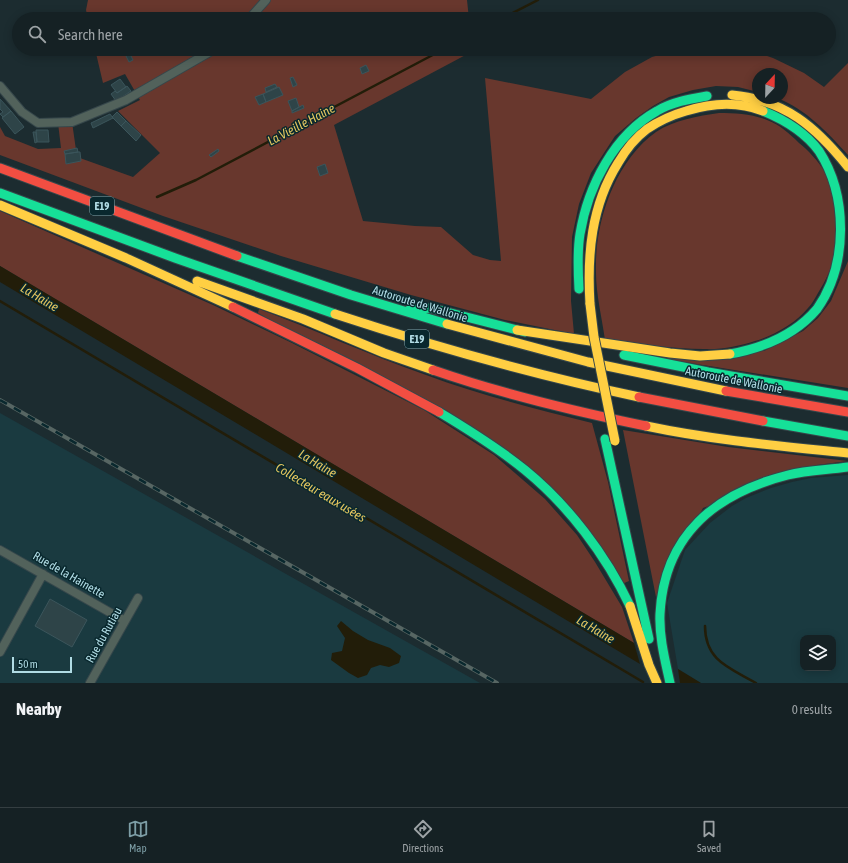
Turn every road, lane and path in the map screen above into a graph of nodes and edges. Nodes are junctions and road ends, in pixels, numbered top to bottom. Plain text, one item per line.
1 (266, 0) edge
2 (255, 12) edge
3 (203, 56) edge
4 (0, 86) edge
5 (848, 167) edge
6 (0, 168) edge
7 (0, 193) edge
8 (0, 205) edge
9 (114, 252) junction
10 (579, 295) dead end
11 (401, 311) junction
12 (517, 330) junction
13 (584, 330) dead end
14 (848, 396) edge
15 (848, 412) edge
16 (848, 436) edge
17 (616, 445) dead end
18 (848, 453) edge
19 (848, 467) edge
20 (627, 496) dead end
21 (0, 550) edge
22 (43, 574) junction
23 (138, 598) dead end
24 (126, 621) junction
25 (0, 652) edge
26 (664, 657) junction
27 (90, 683) edge
28 (657, 683) edge
29 (670, 683) edge

1 - 2 street
3 - 4 street
5 - 10 highway
6 - 11 highway, Autoroute de Wallonie / E19
7 - 16 highway, E19
8 - 9 highway
9 - 18 highway
9 - 28 highway
11 - 12 highway
11 - 15 highway, Autoroute de Wallonie / E19
12 - 14 highway
12 - 17 highway, bridge
13 - 28 highway
19 - 26 highway
20 - 26 highway
21 - 22 street, Rue de la Hainette
22 - 24 street, Rue de la Hainette
22 - 25 street
23 - 24 street, Rue du Rutiau
24 - 27 street, Rue du Rutiau
26 - 29 highway

